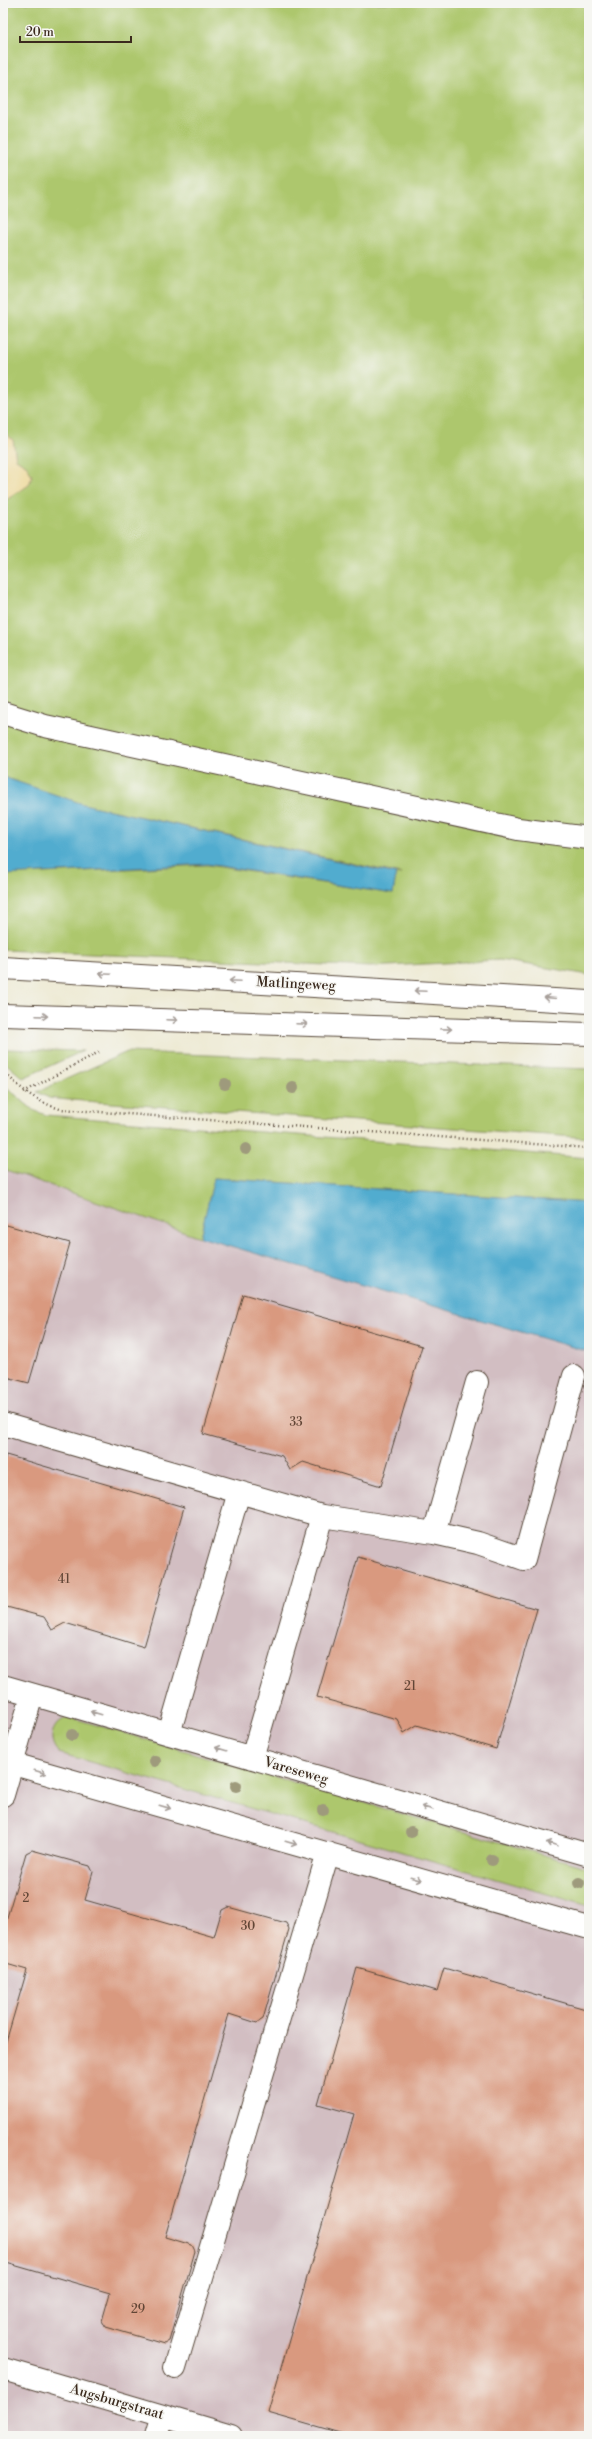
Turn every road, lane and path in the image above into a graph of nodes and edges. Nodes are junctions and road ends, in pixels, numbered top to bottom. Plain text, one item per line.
1 (3, 713) edge
2 (589, 838) edge
3 (3, 968) edge
4 (589, 1002) edge
5 (3, 1015) edge
6 (589, 1034) edge
7 (105, 1048) dead end
8 (3, 1071) edge
9 (24, 1092) junction
10 (589, 1148) edge
11 (574, 1376) dead end
12 (478, 1382) dead end
13 (3, 1424) edge
14 (239, 1492) junction
15 (322, 1516) junction
16 (434, 1533) junction
17 (3, 1686) edge
18 (32, 1695) junction
19 (169, 1734) junction
20 (252, 1758) junction
21 (8, 1762) edge
22 (3, 1796) edge
23 (328, 1854) junction
24 (589, 1855) edge
25 (589, 1928) edge
26 (175, 2368) dead end
27 (3, 2369) edge
28 (159, 2426) edge
29 (231, 2436) edge

1 - 2 street
4 -> 3 street, Matlingeweg
5 -> 6 street
7 - 9 path
8 - 9 path
9 - 10 path
11 - 16 street
12 - 16 street
13 - 14 street
14 - 15 street
14 - 19 street
15 - 16 street
15 - 20 street
17 - 18 street, Vareseweg
19 -> 18 street, Vareseweg
18 - 21 street
20 -> 19 street, Vareseweg
24 -> 20 street, Vareseweg
21 - 22 street
21 -> 23 street
23 -> 25 street
23 - 26 street
27 - 28 street, Augsburgstraat
28 - 29 street, Augsburgstraat

